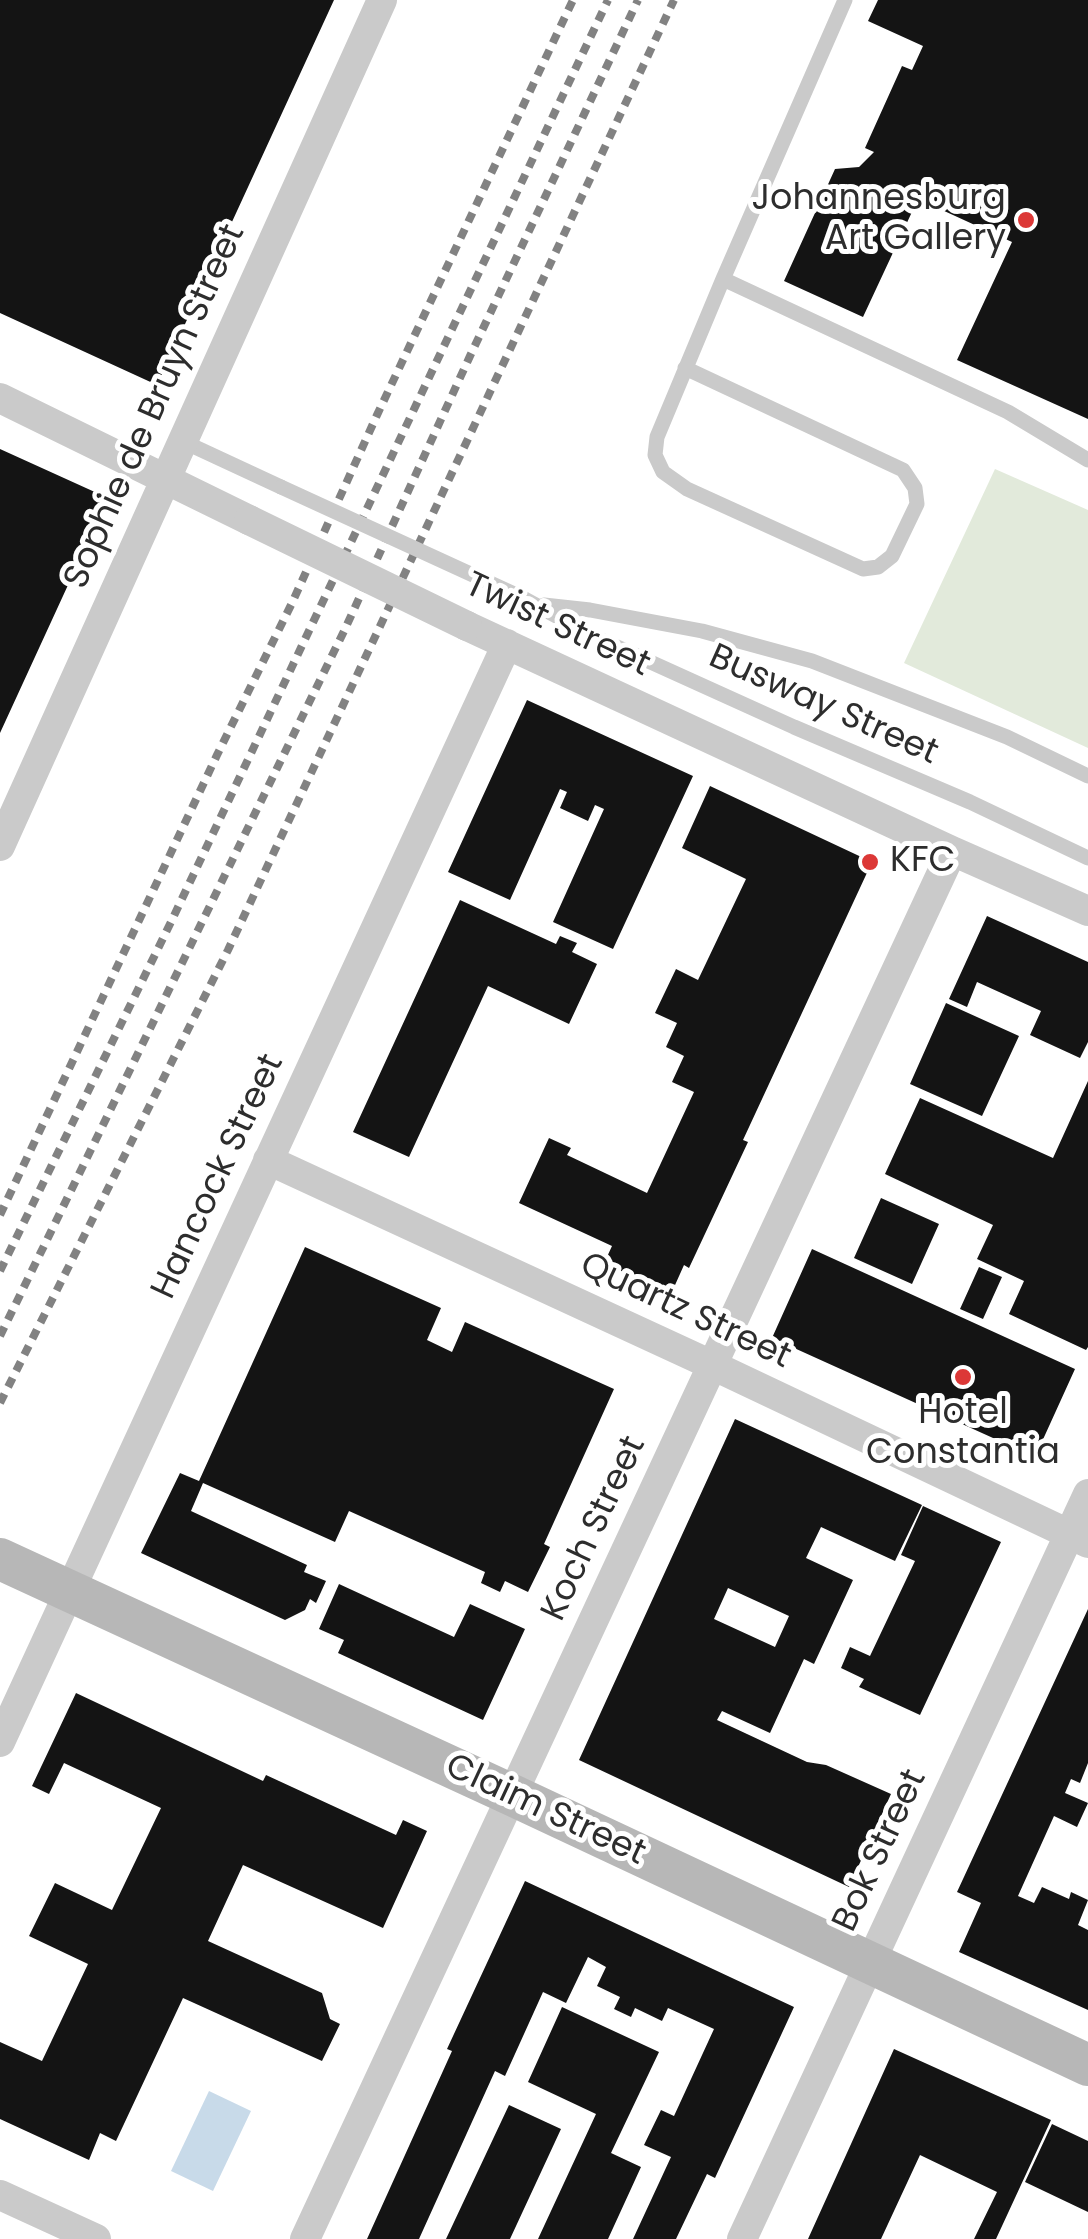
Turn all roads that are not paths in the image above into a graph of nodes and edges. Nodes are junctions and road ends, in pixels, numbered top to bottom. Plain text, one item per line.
1 (382, 0) edge
2 (846, 0) edge
3 (723, 279) junction
4 (686, 368) junction
5 (0, 398) edge
6 (182, 441) junction
7 (1088, 460) edge
8 (165, 477) junction
9 (529, 601) junction
10 (507, 644) junction
11 (1088, 776) edge
12 (6, 815) edge
13 (0, 846) edge
14 (952, 851) junction
15 (1088, 858) edge
16 (1088, 910) edge
17 (268, 1160) junction
18 (712, 1366) junction
19 (1088, 1494) edge
20 (1079, 1538) edge
21 (0, 1559) edge
22 (68, 1591) junction
23 (0, 1742) edge
24 (512, 1795) junction
25 (871, 1963) junction
26 (1088, 2066) edge
27 (0, 2195) edge
28 (96, 2239) edge
29 (305, 2239) edge
30 (742, 2239) edge

1 - 6 street, Sophie de Bruyn Street
2 - 3 lane
3 - 4 lane
3 - 7 lane
4 - 4 lane
5 - 8 street, Twist Street
6 - 8 street, Sophie de Bruyn Street
6 - 9 lane, Busway Street, bridge
8 - 10 street, Twist Street, bridge
8 - 12 street, Sophie de Bruyn Street
9 - 11 lane, Busway Street
9 - 15 lane, Busway Street
10 - 14 street, Twist Street
10 - 17 street, Hancock Street
12 - 13 street, Sophie de Bruyn Street
14 - 16 street, Twist Street
14 - 18 street, Koch Street
17 - 18 street, Quartz Street
17 - 22 street, Hancock Street
18 - 20 street, Quartz Street
18 - 24 street, Koch Street
19 - 20 street, Bok Street
20 - 25 street, Bok Street
21 - 22 street, Claim Street
22 - 23 street, Hancock Street
22 - 24 street, Claim Street
24 - 25 street, Claim Street
24 - 29 street, Koch Street
25 - 26 street, Claim Street
25 - 30 street, Bok Street
27 - 28 street

